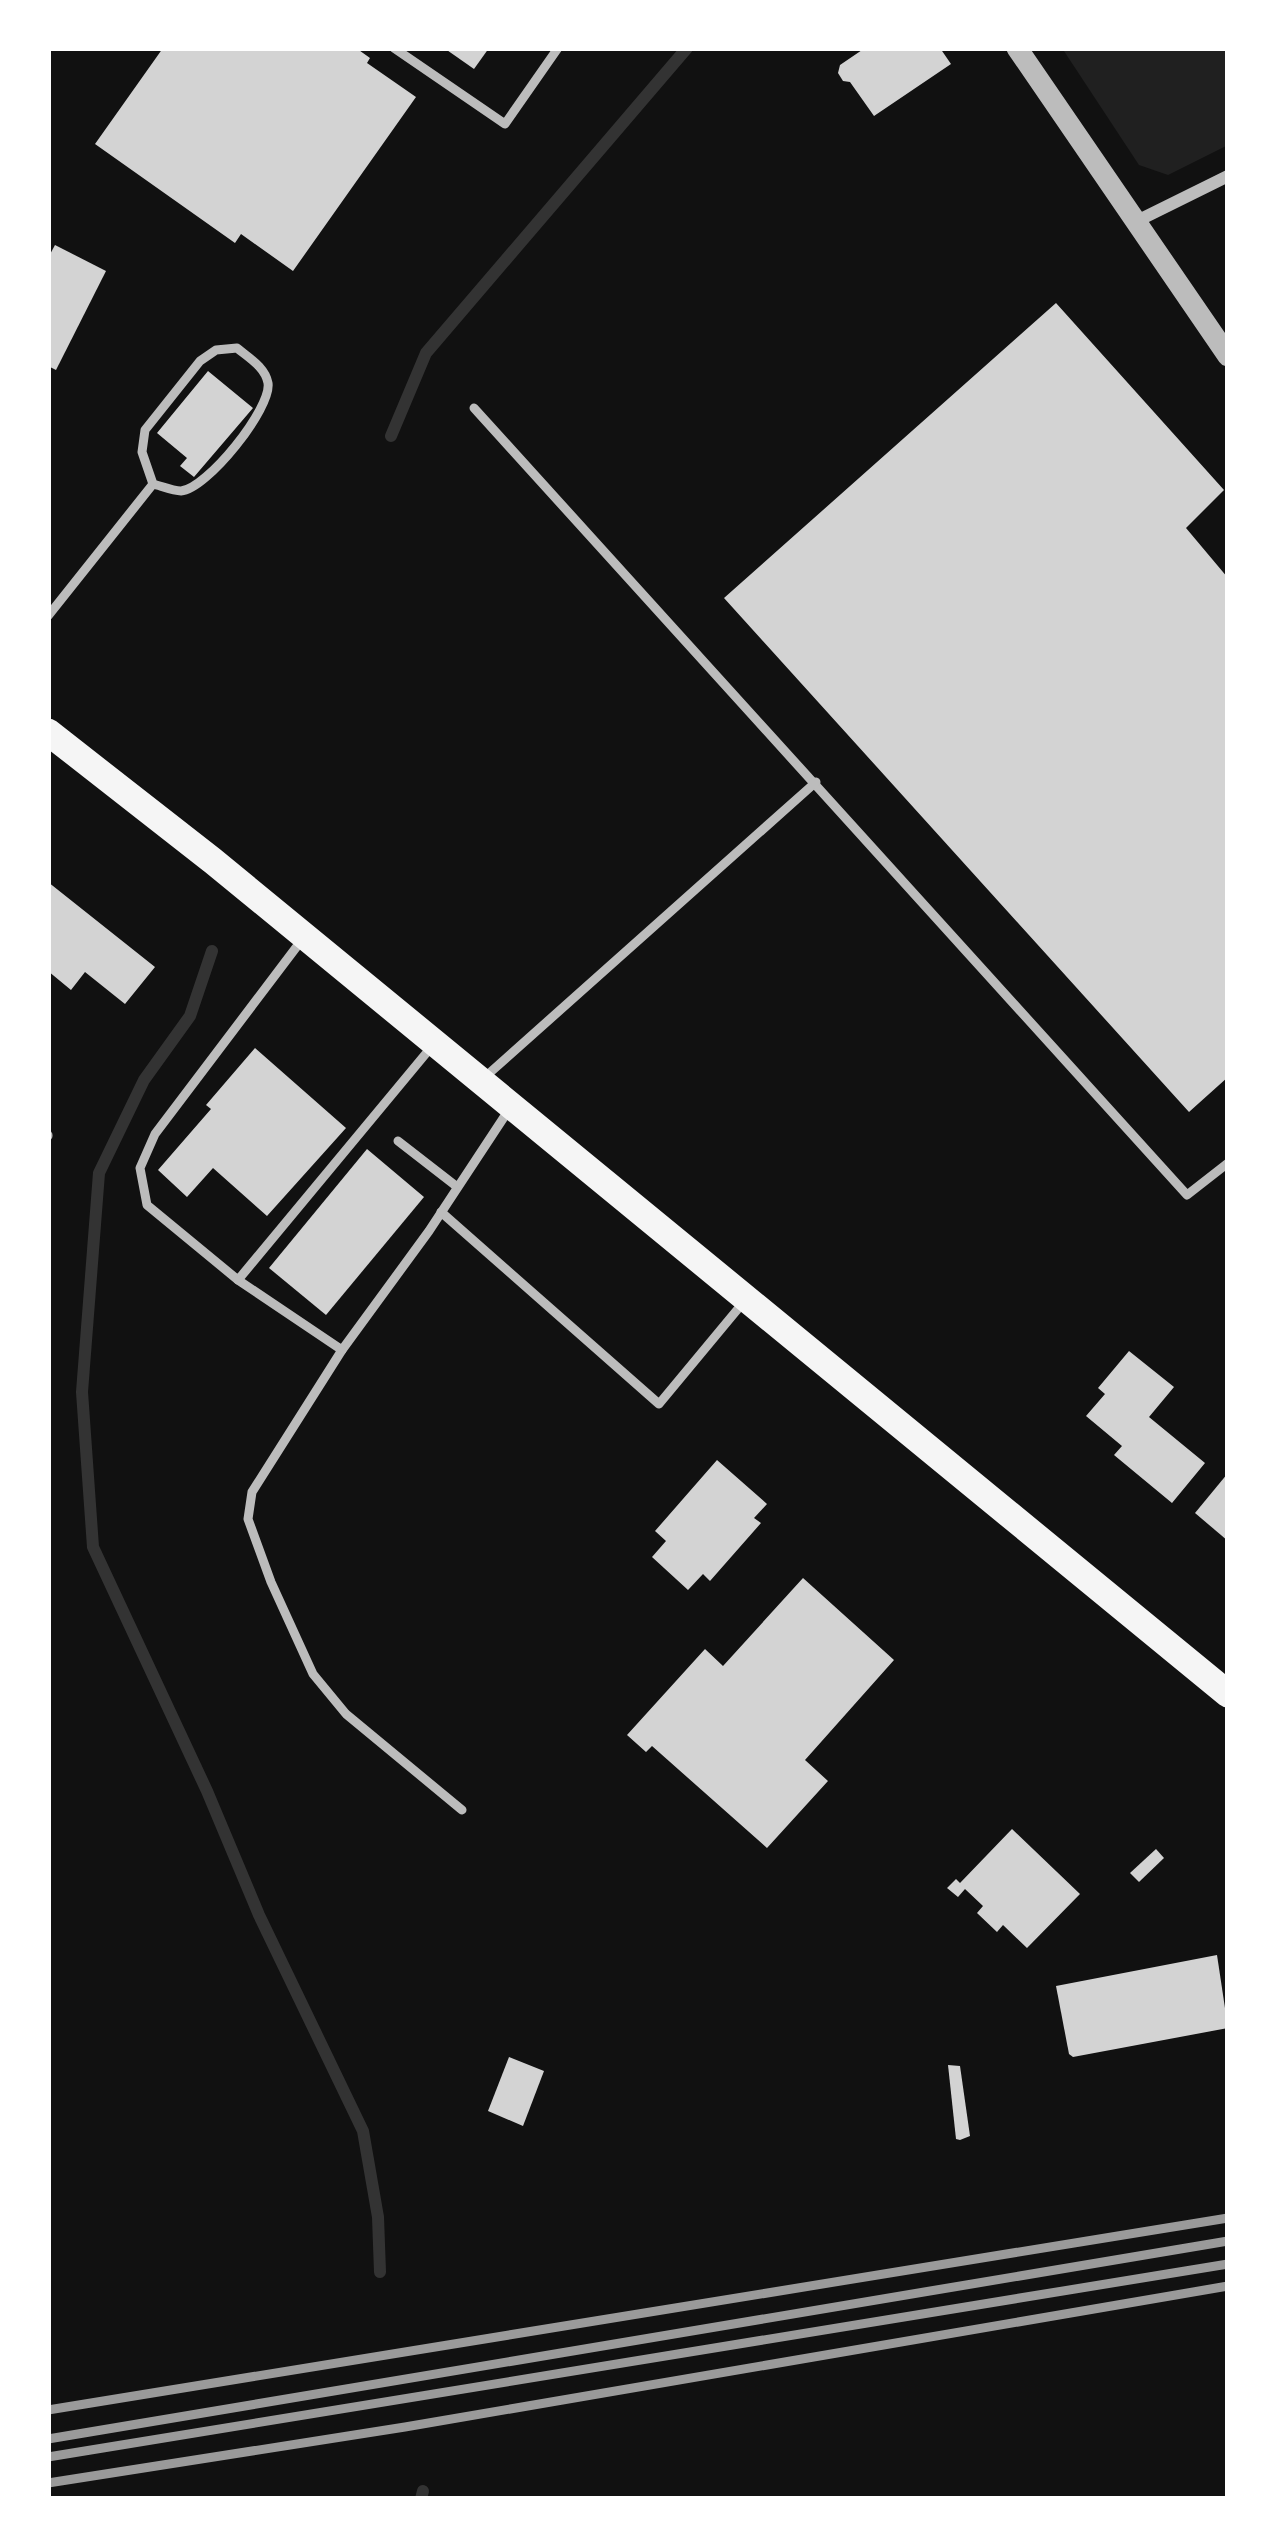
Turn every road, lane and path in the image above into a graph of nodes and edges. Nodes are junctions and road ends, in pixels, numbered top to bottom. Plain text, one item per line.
1 (394, 48) edge
2 (558, 48) edge
3 (1017, 48) edge
4 (1228, 176) edge
5 (1134, 223) junction
6 (1228, 356) edge
7 (474, 408) dead end
8 (153, 484) junction
9 (48, 616) edge
10 (48, 732) edge
11 (816, 782) junction
12 (304, 936) junction
13 (434, 1043) junction
14 (481, 1081) junction
15 (512, 1106) junction
16 (398, 1142) dead end
17 (1228, 1162) edge
18 (455, 1186) junction
19 (441, 1212) junction
20 (238, 1280) junction
21 (746, 1298) junction
22 (342, 1350) junction
23 (1228, 1694) edge
24 (462, 1810) dead end

1 - 2 lane
3 - 5 street
4 - 5 street
5 - 6 street
7 - 11 lane
8 - 8 lane
8 - 9 lane
10 - 12 main road
11 - 14 lane
11 - 17 lane
12 - 13 main road
12 - 20 lane
13 - 14 main road
13 - 20 lane
14 - 15 main road
15 - 18 lane
15 - 21 main road
16 - 18 lane
18 - 19 lane
19 - 21 lane
19 - 22 lane
20 - 22 lane
21 - 23 main road
22 - 24 lane

